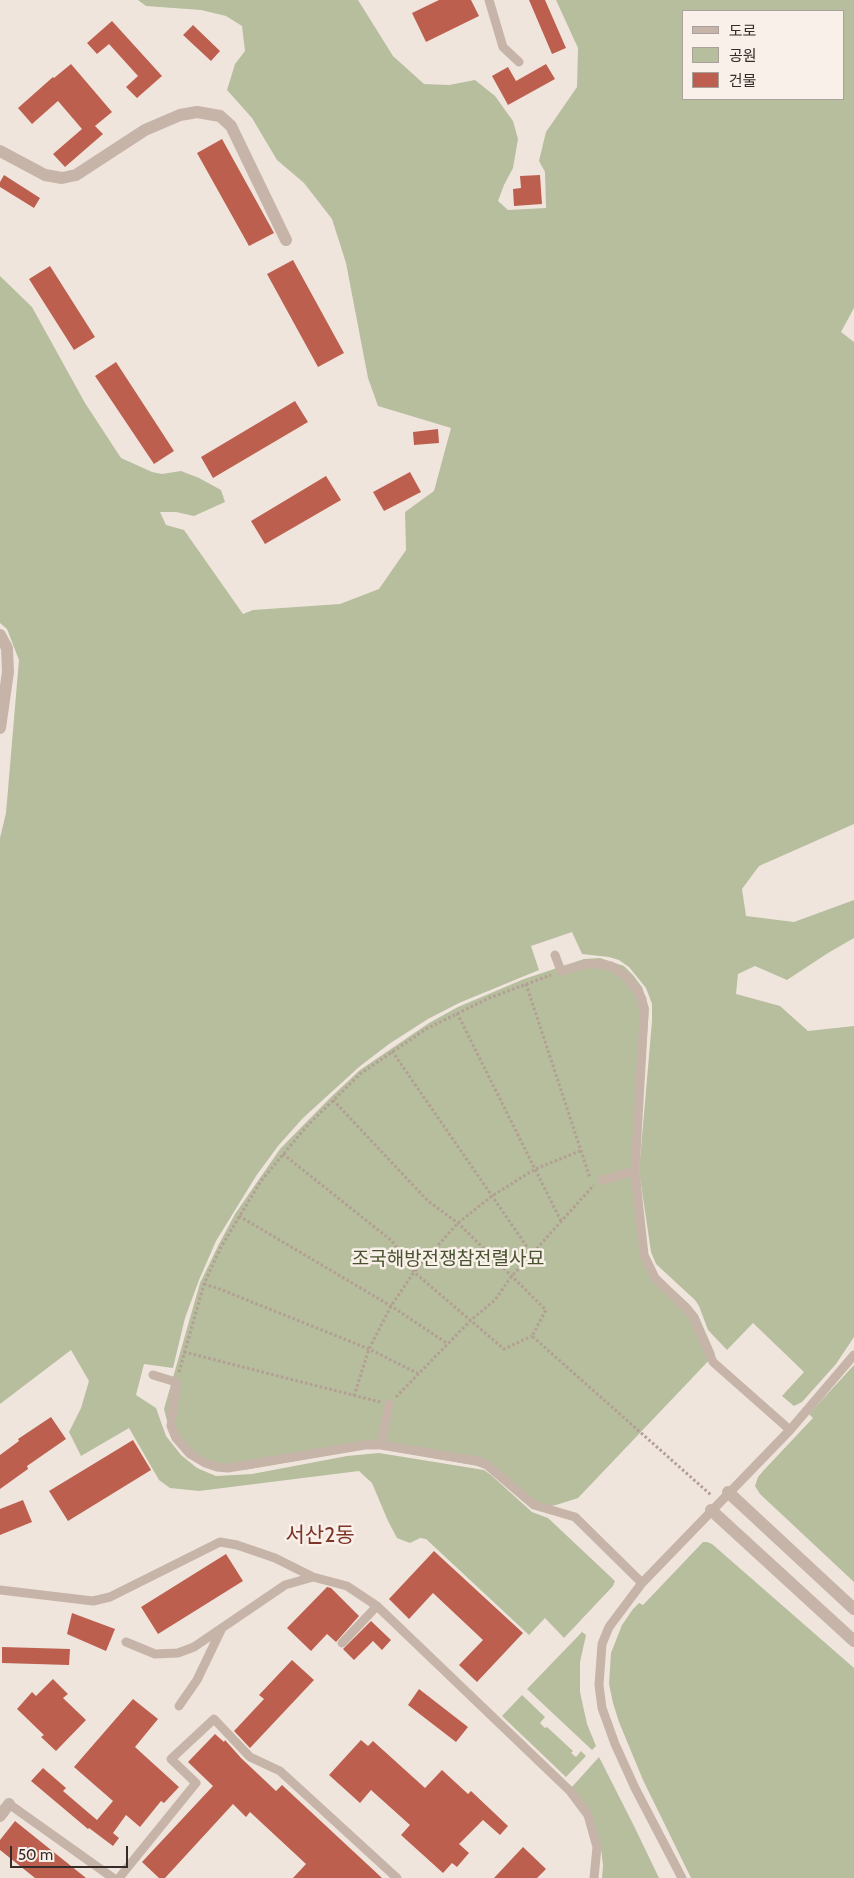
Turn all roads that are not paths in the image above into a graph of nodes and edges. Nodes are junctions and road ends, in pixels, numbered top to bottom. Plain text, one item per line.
1 (489, 0) edge
2 (519, 62) dead end
3 (0, 151) edge
4 (286, 240) dead end
5 (0, 635) edge
6 (0, 728) edge
7 (555, 955) dead end
8 (634, 1171) junction
9 (602, 1180) road end
10 (854, 1355) edge
11 (153, 1375) dead end
12 (389, 1404) road end
13 (790, 1430) junction
14 (381, 1445) junction
15 (728, 1492) junction
16 (715, 1506) junction
17 (313, 1577) junction
18 (642, 1583) junction
19 (0, 1590) edge
20 (377, 1606) junction
21 (854, 1609) edge
22 (222, 1628) junction
23 (854, 1641) edge
24 (126, 1642) dead end
25 (342, 1643) dead end
26 (179, 1706) dead end
27 (9, 1804) joint
28 (0, 1816) edge
29 (113, 1878) edge
30 (119, 1878) edge
31 (397, 1878) edge
32 (594, 1878) edge
33 (682, 1878) edge

1 - 2 lane
3 - 4 street
5 - 6 street
7 - 8 lane
8 - 9 lane
8 - 13 lane
10 - 13 lane
11 - 14 lane
12 - 14 lane
13 - 15 lane
14 - 18 lane
15 - 16 lane
15 - 21 street
16 - 18 lane
16 - 23 street
17 - 19 lane
17 - 20 lane
17 - 22 lane
18 - 33 lane
20 - 25 lane
20 - 32 lane
22 - 24 lane
22 - 26 lane
27 - 28 street
27 - 29 lane
30 - 31 lane

